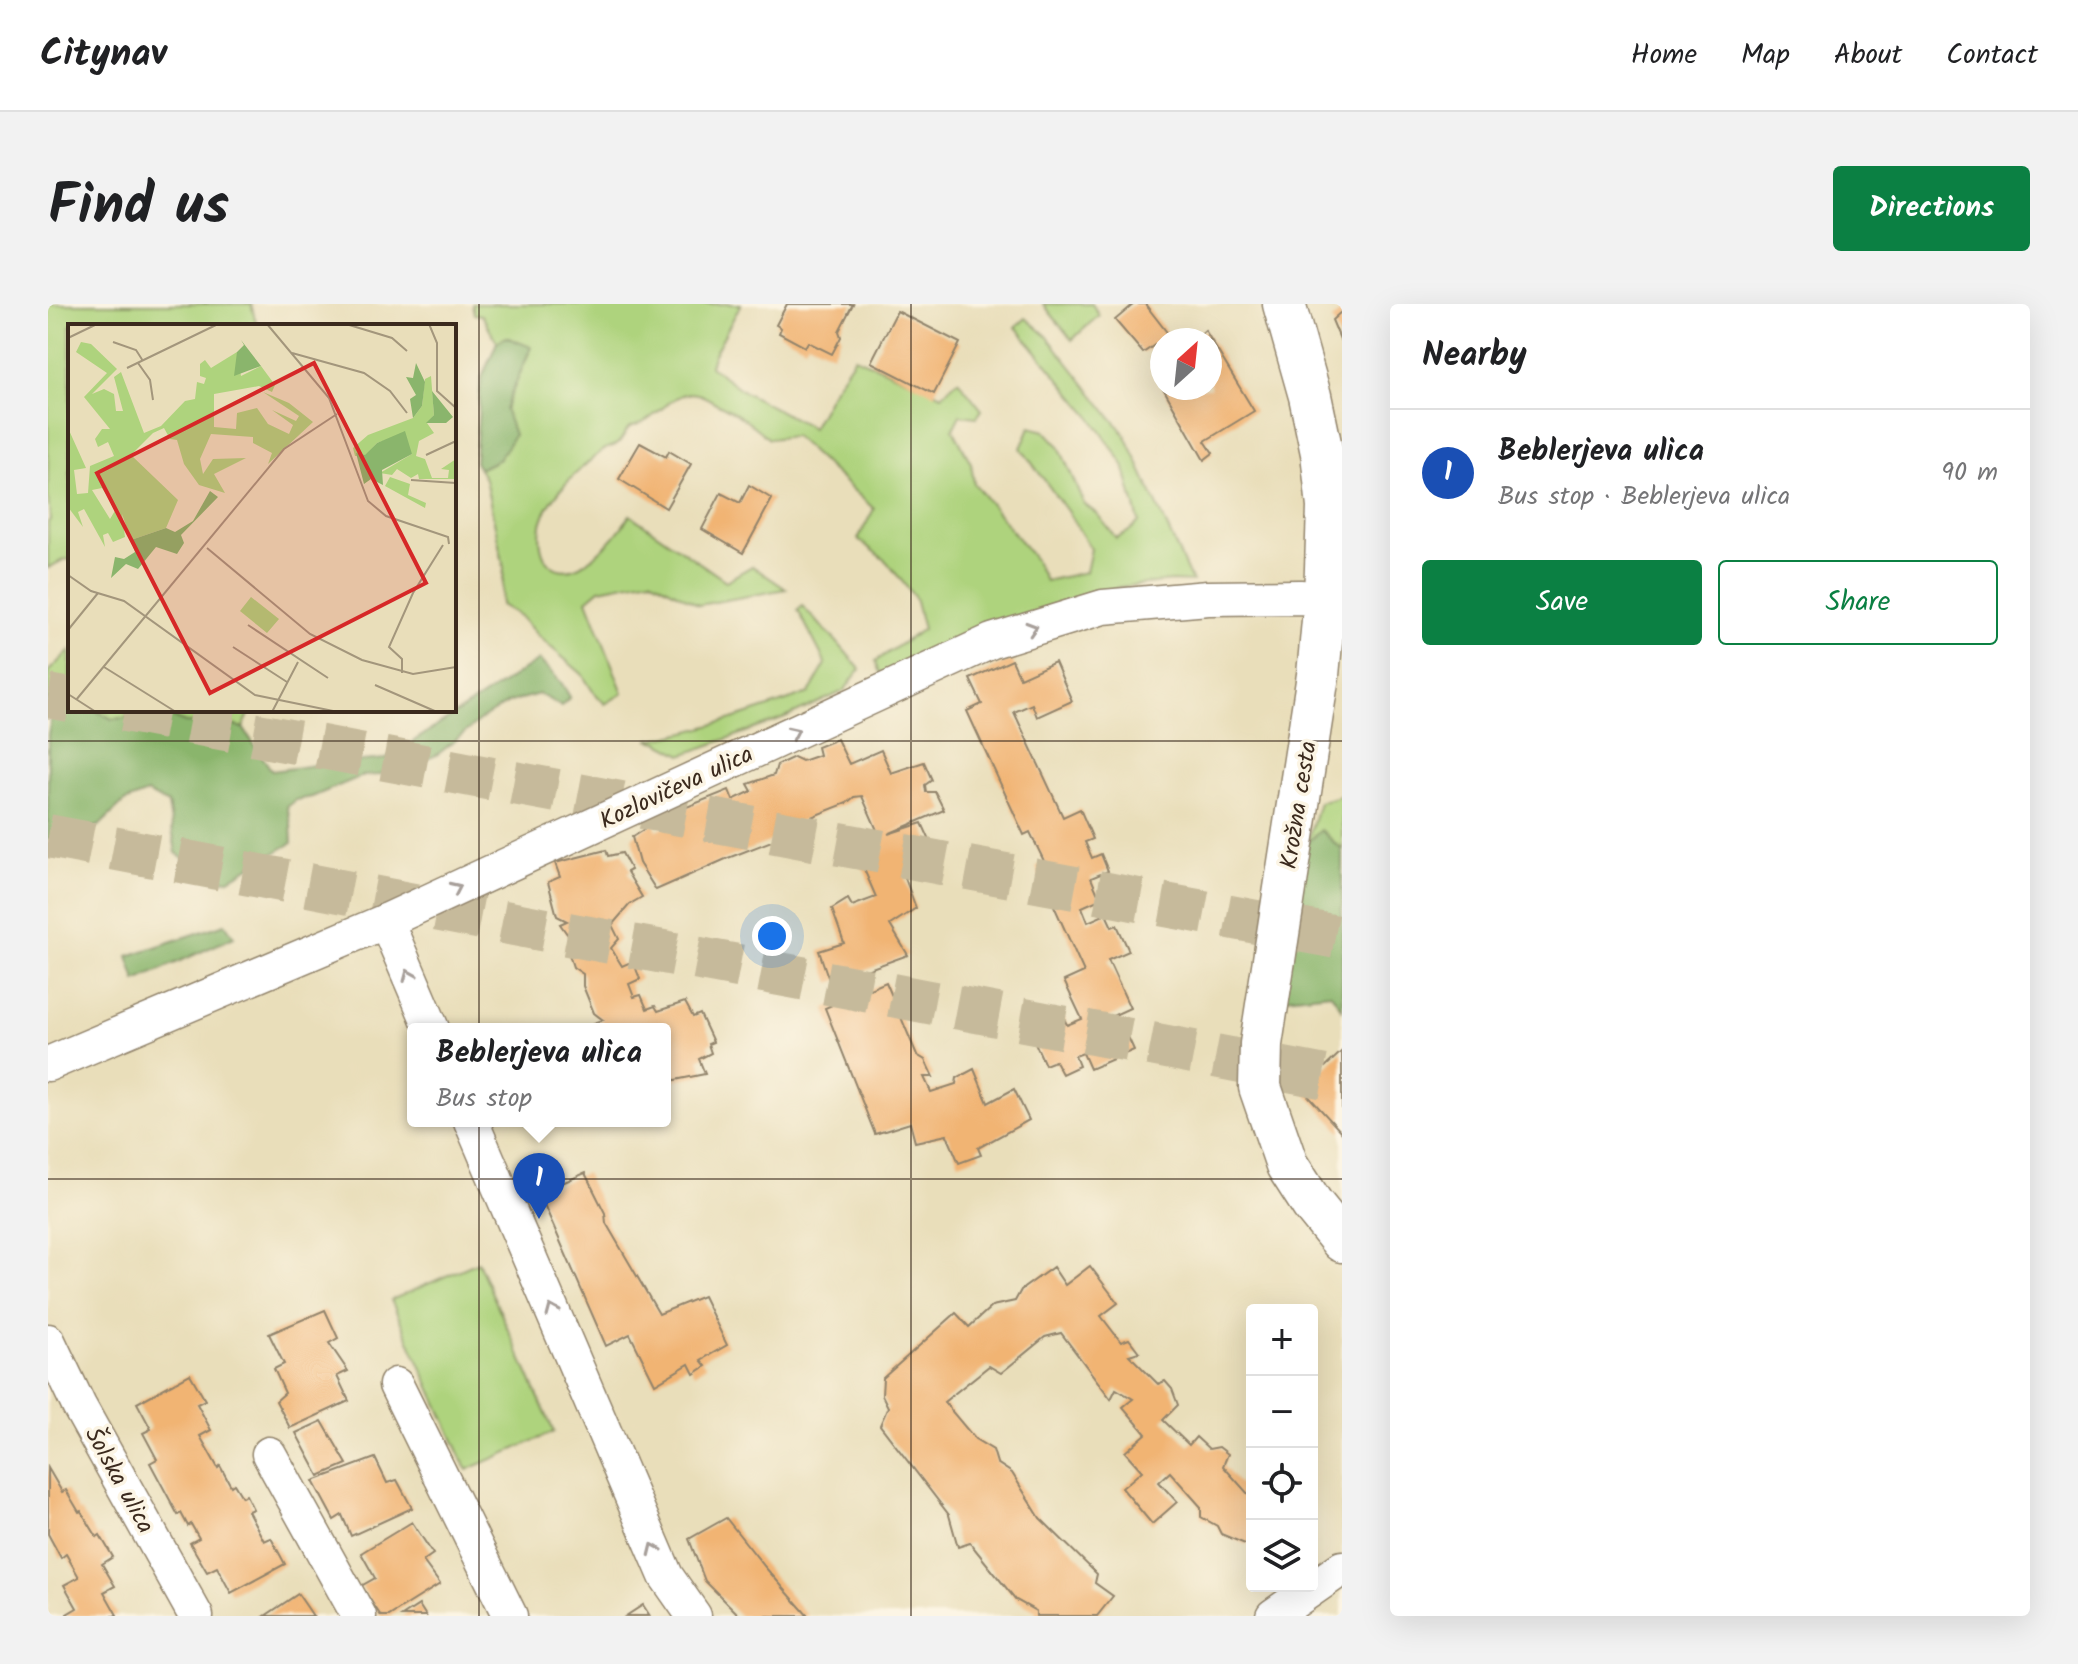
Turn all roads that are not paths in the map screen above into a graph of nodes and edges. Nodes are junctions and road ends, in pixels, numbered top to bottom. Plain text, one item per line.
1 (1284, 304) edge
2 (1325, 599) junction
3 (386, 921) junction
4 (429, 1023) edge
5 (48, 1064) edge
6 (474, 1127) edge
7 (1342, 1241) edge
8 (48, 1341) edge
9 (396, 1385) dead end
10 (269, 1454) dead end
11 (1342, 1568) edge
12 (196, 1616) edge
13 (359, 1616) edge
14 (510, 1616) edge
15 (694, 1616) edge
16 (1273, 1616) edge

1 - 2 street, Krožna cesta
3 -> 2 street, Kozlovičeva ulica
2 - 7 street, Krožna cesta
4 -> 3 street
3 - 5 street, Kozlovičeva ulica
15 -> 6 street
8 - 12 street, Šolska ulica
9 - 14 street
10 - 13 street
11 - 16 street

